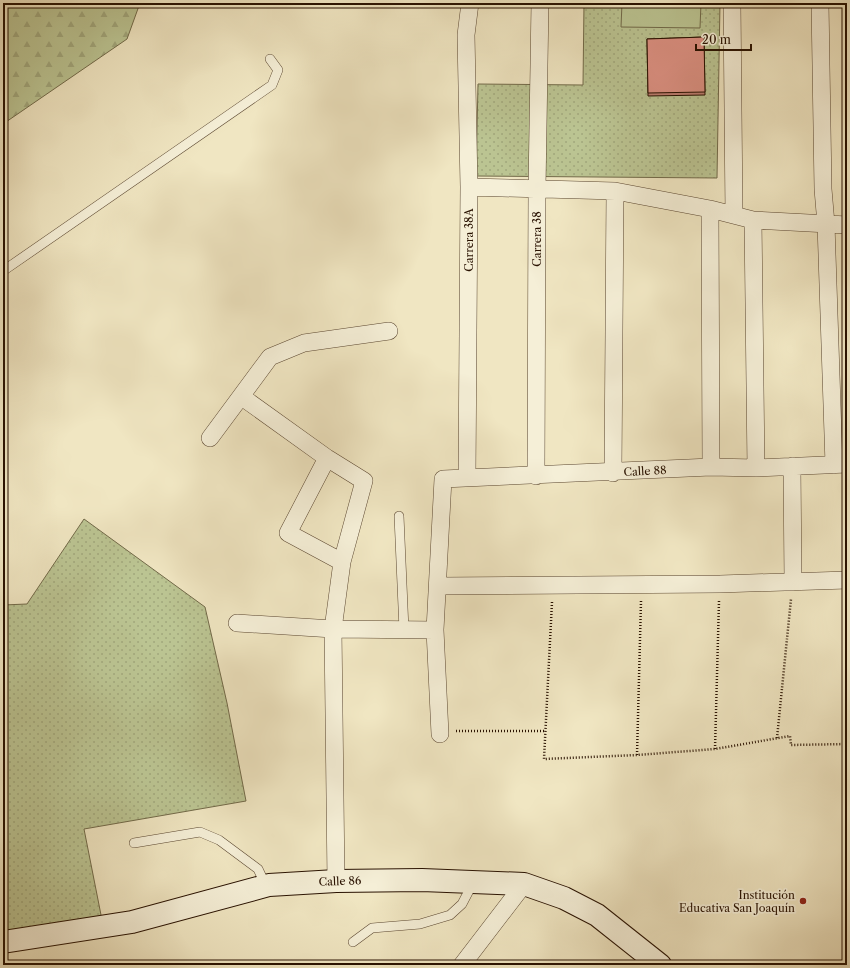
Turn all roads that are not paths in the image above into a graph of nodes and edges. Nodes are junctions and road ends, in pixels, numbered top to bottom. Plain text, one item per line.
1 (470, 3) edge
2 (540, 3) edge
3 (732, 3) edge
4 (820, 3) edge
5 (270, 59) dead end
6 (469, 187) junction
7 (537, 188) junction
8 (615, 191) junction
9 (710, 209) junction
10 (734, 215) junction
11 (753, 220) junction
12 (826, 224) junction
13 (847, 225) edge
14 (3, 271) edge
15 (389, 331) dead end
16 (242, 397) junction
17 (840, 428) edge
18 (210, 438) dead end
19 (327, 458) junction
20 (840, 465) edge
21 (792, 466) junction
22 (711, 467) junction
23 (756, 468) junction
24 (613, 473) junction
25 (536, 476) junction
26 (467, 478) junction
27 (399, 516) dead end
28 (342, 562) junction
29 (847, 580) edge
30 (793, 582) junction
31 (439, 586) junction
32 (237, 623) dead end
33 (333, 629) junction
34 (404, 630) junction
35 (436, 630) junction
36 (440, 733) road end
37 (134, 843) dead end
38 (336, 881) junction
39 (474, 882) junction
40 (524, 884) junction
41 (266, 886) junction
42 (3, 942) edge
43 (353, 942) dead end
44 (462, 965) edge
45 (660, 965) edge

1 - 6 street, Carrera 38A
2 - 7 street, Carrera 38
3 - 10 street
4 - 12 street
5 - 14 lane
6 - 7 street
6 - 26 street, Carrera 38A
7 - 8 street
7 - 25 street, Carrera 38
8 - 9 street
8 - 24 street
9 - 10 street
9 - 22 street
10 - 11 street
11 - 12 street
11 - 23 street
12 - 13 street
12 - 17 street
15 - 16 street
16 - 18 street
16 - 19 street
17 - 20 street
19 - 28 street
19 - 28 street
20 - 21 street, Calle 88
21 - 23 street, Calle 88
21 - 30 street
22 - 23 street, Calle 88
22 - 24 street, Calle 88
24 - 25 street, Calle 88
25 - 26 street, Calle 88
26 - 31 street, Calle 88
27 - 34 lane
28 - 33 street
29 - 30 street
30 - 31 street
31 - 35 street
32 - 33 street
33 - 34 street
33 - 38 street
34 - 35 street
35 - 36 street
37 - 41 lane
38 - 39 main road, Calle 86
38 - 41 main road, Calle 86
39 - 40 main road, Calle 86
39 - 43 lane
40 - 44 street
40 - 45 main road, Calle 86
41 - 42 main road, Calle 86

